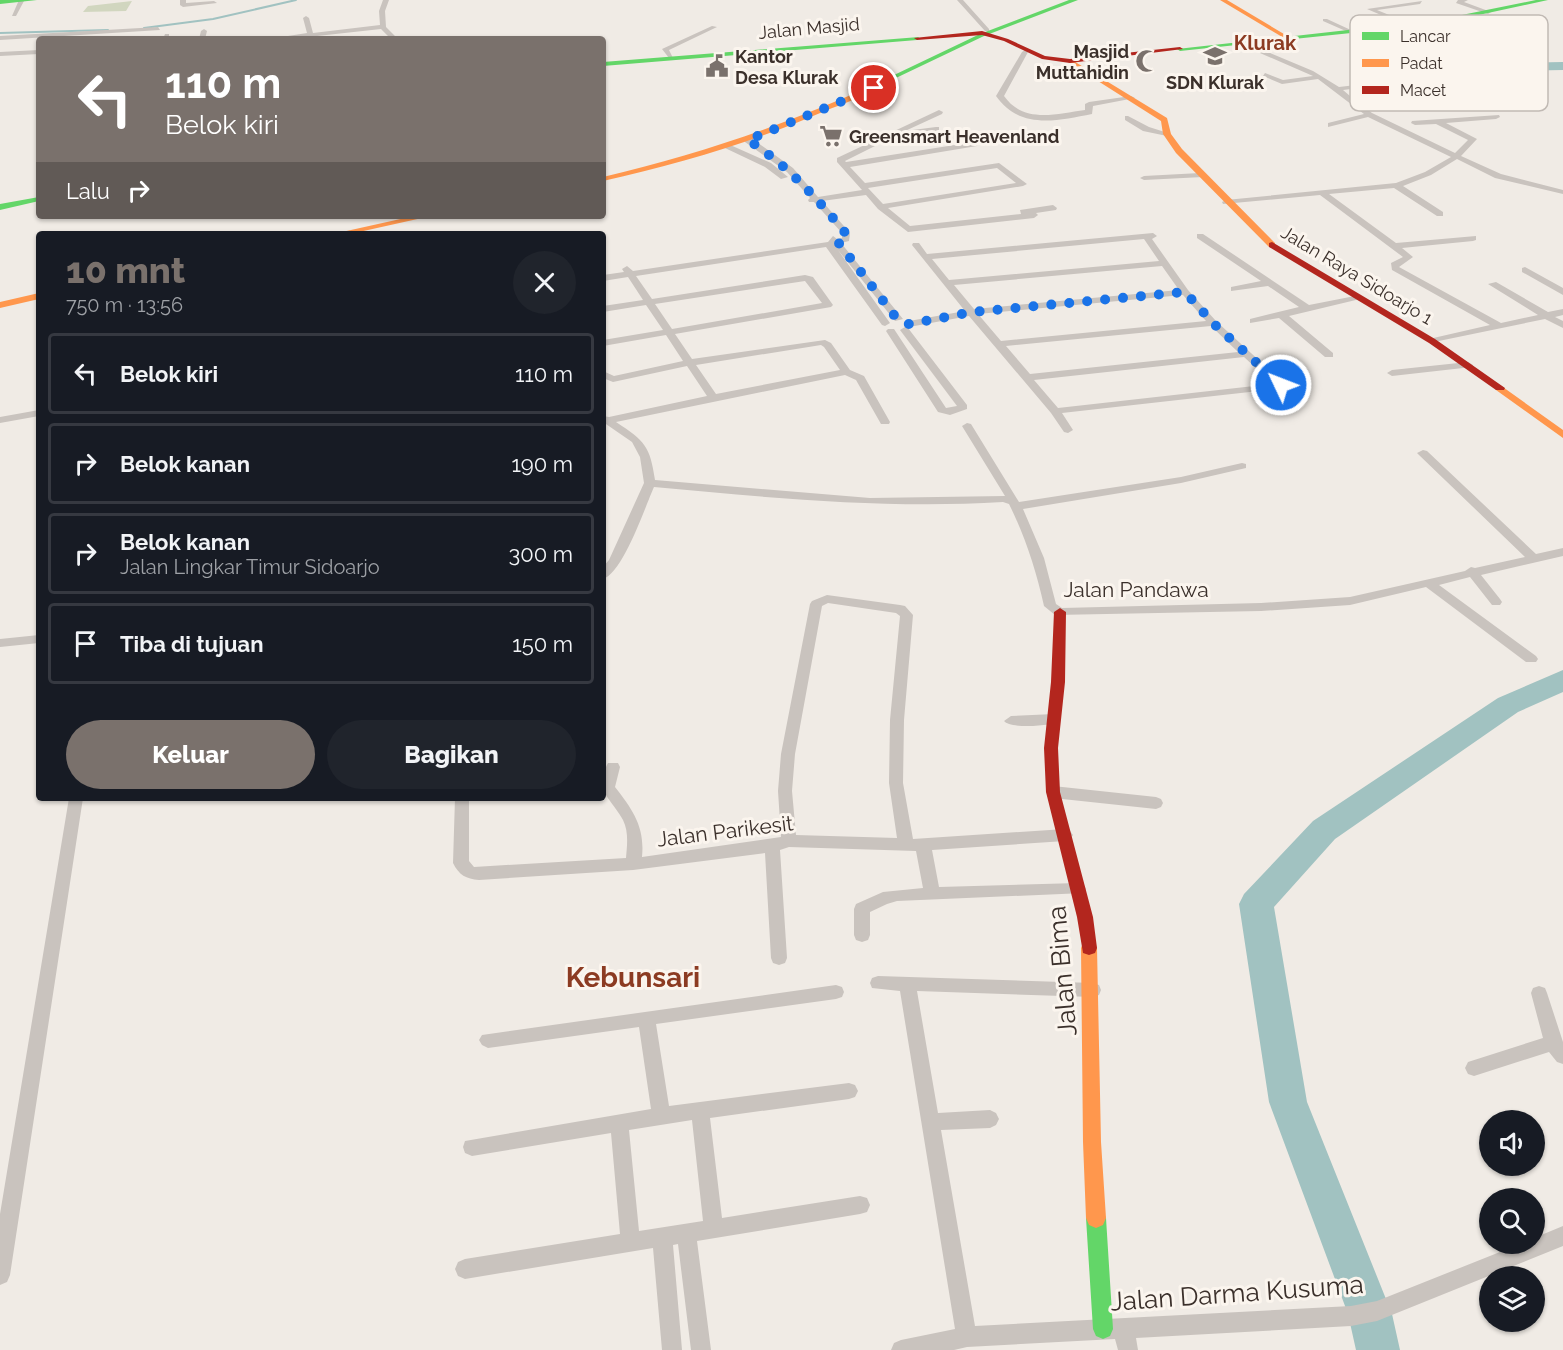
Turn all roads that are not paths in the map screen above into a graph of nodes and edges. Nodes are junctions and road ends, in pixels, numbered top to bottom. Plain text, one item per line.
1 (183, 0) edge
2 (386, 0) edge
3 (960, 0) edge
4 (1075, 0) edge
5 (1226, 0) edge
6 (1466, 0) edge
7 (1545, 0) edge
8 (0, 2) edge
9 (24, 2) edge
10 (1420, 2) dead end
11 (214, 3) dead end
12 (1488, 12) junction
13 (14, 15) dead end
14 (1385, 15) edge
15 (1470, 15) edge
16 (306, 18) dead end
17 (1325, 20) dead end
18 (383, 27) junction
19 (714, 27) dead end
20 (158, 29) dead end
21 (337, 31) junction
22 (1350, 31) joint
23 (984, 32) junction
24 (310, 34) junction
25 (295, 36) edge
26 (340, 36) edge
27 (392, 36) edge
28 (1286, 37) junction
29 (0, 38) edge
30 (1239, 42) junction
31 (36, 52) edge
32 (1025, 52) junction
33 (0, 54) edge
34 (671, 57) junction
35 (1070, 61) junction
36 (606, 64) edge
37 (1265, 75) dead end
38 (1320, 77) junction
39 (1350, 87) edge
40 (1337, 89) junction
41 (1131, 98) junction
42 (1348, 98) edge
43 (1363, 111) edge
44 (939, 112) dead end
45 (1369, 116) junction
46 (1496, 117) dead end
47 (1128, 118) dead end
48 (925, 119) junction
49 (1436, 121) junction
50 (1414, 123) dead end
51 (1331, 125) dead end
52 (1167, 134) junction
53 (888, 136) junction
54 (946, 138) junction
55 (748, 140) junction
56 (974, 144) dead end
57 (728, 146) junction
58 (861, 148) junction
59 (771, 155) junction
60 (1458, 157) junction
61 (755, 159) junction
62 (872, 160) junction
63 (779, 162) junction
64 (768, 165) junction
65 (845, 165) junction
66 (790, 170) junction
67 (779, 172) junction
68 (1200, 176) junction
69 (606, 178) edge
70 (1144, 178) dead end
71 (1396, 185) junction
72 (867, 192) junction
73 (1563, 192) edge
74 (1322, 193) junction
75 (36, 200) edge
76 (814, 202) junction
77 (1226, 202) junction
78 (0, 207) edge
79 (881, 207) junction
80 (1053, 207) dead end
81 (1032, 213) junction
82 (1440, 214) dead end
83 (412, 219) edge
84 (1043, 224) dead end
85 (352, 231) edge
86 (1200, 236) dead end
87 (1473, 238) dead end
88 (832, 241) junction
89 (916, 245) dead end
90 (1394, 246) junction
91 (925, 256) junction
92 (1165, 263) junction
93 (1526, 270) dead end
94 (634, 271) junction
95 (606, 275) edge
96 (1268, 283) junction
97 (948, 284) junction
98 (1493, 284) dead end
99 (1234, 290) dead end
100 (1185, 292) junction
101 (1563, 292) edge
102 (36, 297) edge
103 (1357, 297) junction
104 (653, 302) junction
105 (0, 305) edge
106 (606, 309) edge
107 (1308, 309) junction
108 (973, 312) junction
109 (1563, 312) edge
110 (1282, 315) junction
111 (1547, 316) junction
112 (897, 319) junction
113 (1253, 321) dead end
114 (1213, 323) junction
115 (1563, 325) edge
116 (1499, 326) junction
117 (888, 327) junction
118 (907, 327) junction
119 (669, 331) junction
120 (1432, 341) junction
121 (606, 342) edge
122 (1000, 344) junction
123 (1247, 354) junction
124 (1329, 355) dead end
125 (688, 363) junction
126 (1468, 365) junction
127 (846, 372) junction
128 (1392, 373) dead end
129 (606, 376) edge
130 (1025, 378) junction
131 (951, 390) junction
132 (931, 393) junction
133 (713, 398) junction
134 (1055, 411) junction
135 (36, 414) edge
136 (0, 420) edge
137 (606, 420) edge
138 (885, 422) dead end
139 (967, 426) dead end
140 (1068, 430) dead end
141 (1563, 435) edge
142 (1423, 453) dead end
143 (1242, 466) dead end
144 (650, 483) junction
145 (1015, 504) junction
146 (1563, 552) edge
147 (1532, 557) junction
148 (1471, 571) junction
149 (606, 572) edge
150 (1427, 582) junction
151 (1496, 602) dead end
152 (1060, 612) junction
153 (36, 639) edge
154 (0, 643) edge
155 (1531, 659) dead end
156 (1054, 719) junction
157 (1011, 721) dead end
158 (613, 767) dead end
159 (1053, 792) junction
160 (75, 801) edge
161 (462, 801) edge
162 (1156, 803) dead end
163 (1065, 835) junction
164 (789, 841) junction
165 (906, 845) junction
166 (923, 845) junction
167 (772, 846) junction
168 (633, 864) junction
169 (1078, 889) junction
170 (932, 894) junction
171 (862, 935) dead end
172 (779, 958) dead end
173 (878, 983) dead end
174 (907, 984) junction
175 (1093, 990) junction
176 (836, 992) dead end
177 (1539, 993) dead end
178 (646, 1018) junction
179 (1556, 1019) edge
180 (488, 1040) dead end
181 (1558, 1050) edge
182 (1474, 1068) dead end
183 (849, 1091) dead end
184 (700, 1112) junction
185 (661, 1116) junction
186 (990, 1119) dead end
187 (930, 1122) junction
188 (619, 1123) junction
189 (472, 1147) dead end
190 (860, 1205) dead end
191 (713, 1227) junction
192 (686, 1232) junction
193 (1563, 1236) edge
194 (662, 1237) junction
195 (630, 1241) junction
196 (465, 1269) dead end
197 (0, 1275) edge
198 (1103, 1329) junction
199 (967, 1337) junction
200 (1126, 1340) edge
201 (672, 1350) edge
202 (701, 1350) edge
203 (901, 1350) edge

1 - 11 street
2 - 18 street
3 - 23 street
4 - 23 street
5 - 28 street
6 - 12 street
7 - 12 street
8 - 9 street
9 - 13 street
10 - 14 street
12 - 15 street
16 - 24 street
17 - 22 street
18 - 21 street
18 - 27 street
19 - 34 street
20 - 29 street
21 - 24 street
21 - 26 street
22 - 28 street
23 - 32 street
23 - 34 street, Jalan Masjid
23 - 55 street
24 - 25 street
28 - 30 street
30 - 35 street
30 - 38 street
31 - 33 street
32 - 35 street
32 - 41 street
34 - 36 street, Jalan Masjid
35 - 41 street, Jalan Raya Sidoarjo 1
37 - 38 street
38 - 40 street
39 - 40 street
40 - 42 street
41 - 52 street, Jalan Raya Sidoarjo 1
43 - 45 street
44 - 48 street
45 - 51 street
45 - 60 street
46 - 49 street
47 - 52 street
48 - 53 street
48 - 54 street
49 - 50 street
49 - 60 street
52 - 68 street, Jalan Raya Sidoarjo 1
53 - 54 street
53 - 58 street
54 - 56 street
54 - 62 street
55 - 57 street
55 - 59 street
57 - 61 street
57 - 69 street
58 - 62 street
58 - 65 street
59 - 61 street
59 - 63 street
60 - 71 street
60 - 73 street
61 - 64 street
62 - 65 street
63 - 64 street
63 - 66 street
64 - 67 street
65 - 72 street
66 - 67 street
66 - 76 street
67 - 76 street
68 - 70 street
68 - 77 street, Jalan Raya Sidoarjo 1
71 - 74 street
71 - 82 street
72 - 76 street
72 - 79 street
72 - 79 street
74 - 77 street
74 - 90 street
75 - 78 street
76 - 88 street
77 - 103 street, Jalan Raya Sidoarjo 1
79 - 81 street
80 - 81 street
81 - 84 street
83 - 85 street
86 - 96 street
87 - 90 street
88 - 94 street
88 - 112 street
88 - 117 street
89 - 91 street
90 - 116 street
91 - 92 street
91 - 97 street
92 - 97 street
92 - 100 street
93 - 101 street
94 - 95 street
94 - 104 street
96 - 99 street
96 - 107 street
97 - 108 street
98 - 111 street
100 - 108 street
100 - 114 street
102 - 105 street
103 - 107 street
103 - 120 street, Jalan Raya Sidoarjo 1
104 - 106 street
104 - 119 street
104 - 119 street
107 - 110 street
108 - 118 street
108 - 122 street
109 - 111 street
110 - 113 street
110 - 124 street
111 - 115 street
111 - 116 street
112 - 117 street
112 - 118 street
114 - 122 street
114 - 123 street
116 - 120 street
117 - 118 street
117 - 132 street
118 - 131 street
119 - 121 street
119 - 125 street
120 - 126 street, Jalan Raya Sidoarjo 1
122 - 130 street
123 - 130 street
123 - 134 street
125 - 127 street
125 - 129 street
125 - 133 street
126 - 128 street
126 - 141 street, Jalan Raya Sidoarjo 1
127 - 133 street
127 - 138 street
130 - 134 street
131 - 132 street
131 - 132 street
133 - 137 street
134 - 140 street
135 - 136 street
137 - 144 street
139 - 145 street, Jalan Pandawa
142 - 147 street
143 - 145 street
144 - 145 street
144 - 149 street
145 - 152 street, Jalan Pandawa
146 - 147 street, Jalan Pandawa
147 - 148 street, Jalan Pandawa
148 - 150 street, Jalan Pandawa
148 - 151 street
150 - 152 street, Jalan Pandawa
150 - 155 street
152 - 156 street, Jalan Bima
153 - 154 street
156 - 157 street
156 - 159 street, Jalan Bima
158 - 168 street
159 - 162 street
159 - 163 street, Jalan Bima
160 - 197 street
161 - 168 street, Jalan Parikesit
163 - 166 street, Jalan Parikesit
163 - 169 street, Jalan Bima
164 - 165 street, Jalan Parikesit
164 - 165 street
164 - 167 street, Jalan Parikesit
165 - 166 street, Jalan Parikesit
166 - 170 street
167 - 168 street, Jalan Parikesit
167 - 172 street
169 - 170 street
169 - 175 street, Jalan Bima
170 - 171 street
173 - 174 street
174 - 175 street
174 - 187 street
175 - 198 street, Jalan Bima
176 - 178 street
177 - 179 street
178 - 180 street
178 - 185 street
179 - 181 street
181 - 182 street
183 - 184 street
184 - 185 street
184 - 191 street
185 - 188 street
186 - 187 street
187 - 199 street
188 - 189 street
188 - 195 street
190 - 191 street
191 - 192 street
192 - 194 street
192 - 202 street
193 - 200 street, Jalan Darma Kusuma
194 - 195 street
194 - 201 street
195 - 196 street
198 - 199 street, Jalan Darma Kusuma
198 - 200 street, Jalan Darma Kusuma
199 - 203 street, Jalan Darma Kusuma

